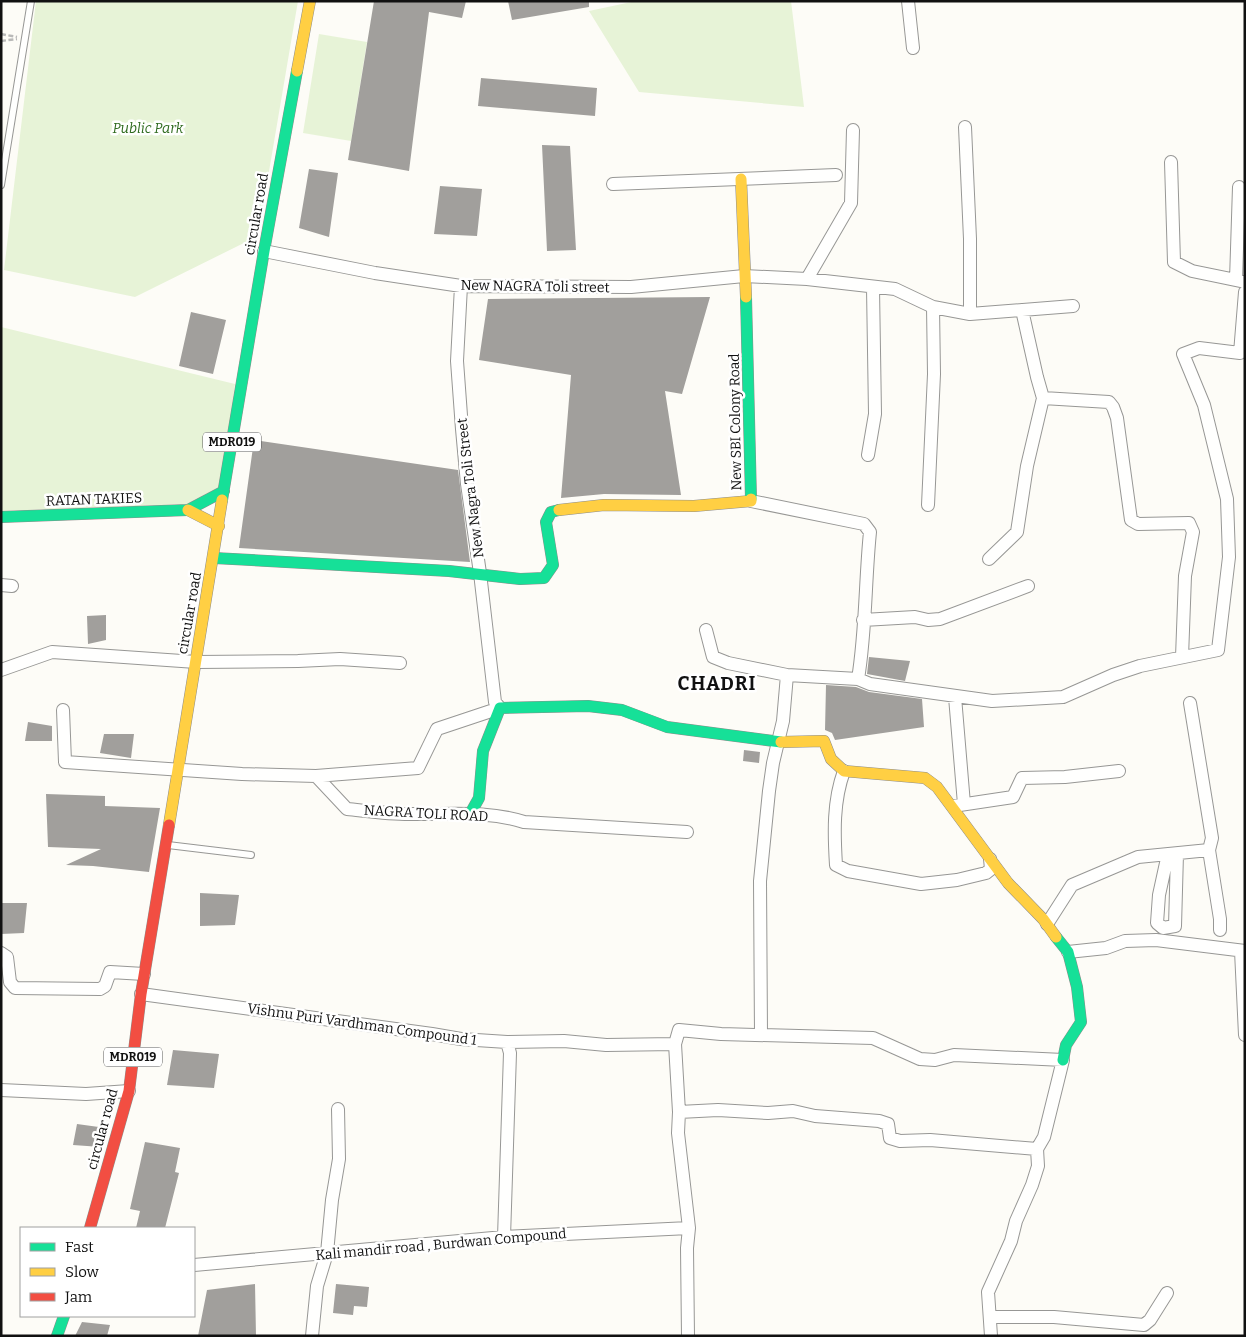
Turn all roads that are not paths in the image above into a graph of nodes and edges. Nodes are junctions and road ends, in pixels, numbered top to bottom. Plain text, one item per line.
1 (31, 1) edge
2 (310, 1) edge
3 (908, 1) edge
4 (914, 48) dead end
5 (965, 126) dead end
6 (853, 130) dead end
7 (1171, 162) dead end
8 (836, 176) dead end
9 (741, 179) junction
10 (1, 184) edge
11 (613, 184) dead end
12 (1239, 187) dead end
13 (264, 251) junction
14 (744, 276) junction
15 (807, 279) junction
16 (1240, 281) edge
17 (461, 286) junction
18 (873, 288) junction
19 (1245, 292) edge
20 (933, 306) junction
21 (1073, 306) dead end
22 (1022, 310) junction
23 (970, 314) junction
24 (1044, 398) junction
25 (868, 455) dead end
26 (224, 490) junction
27 (751, 501) junction
28 (928, 504) dead end
29 (188, 510) junction
30 (1, 517) edge
31 (219, 526) junction
32 (214, 558) junction
33 (989, 559) dead end
34 (480, 573) junction
35 (1028, 586) dead end
36 (863, 620) junction
37 (706, 630) dead end
38 (1182, 657) junction
39 (196, 662) junction
40 (400, 664) dead end
41 (1, 670) edge
42 (787, 675) junction
43 (858, 679) junction
44 (954, 697) junction
45 (1190, 703) dead end
46 (498, 705) junction
47 (63, 710) dead end
48 (779, 743) junction
49 (178, 769) junction
50 (844, 771) junction
51 (1119, 771) dead end
52 (316, 776) junction
53 (959, 805) junction
54 (470, 814) junction
55 (687, 832) dead end
56 (166, 844) junction
57 (1209, 850) junction
58 (1178, 854) junction
59 (251, 855) dead end
60 (990, 859) junction
61 (1047, 924) junction
62 (1220, 930) dead end
63 (1243, 951) edge
64 (1068, 952) junction
65 (1, 954) edge
66 (144, 974) junction
67 (141, 994) junction
68 (761, 1035) junction
69 (1245, 1035) edge
70 (508, 1042) junction
71 (675, 1044) junction
72 (1063, 1060) junction
73 (1, 1090) edge
74 (129, 1091) junction
75 (338, 1108) dead end
76 (679, 1112) junction
77 (1037, 1149) junction
78 (90, 1227) edge
79 (689, 1228) junction
80 (504, 1236) junction
81 (327, 1253) junction
82 (195, 1266) edge
83 (1167, 1293) dead end
84 (64, 1317) edge
85 (990, 1317) junction
86 (1143, 1330) edge
87 (57, 1336) edge
88 (312, 1336) edge
89 (688, 1336) edge
90 (991, 1336) edge

1 - 10 lane
2 - 13 street, circular road / MDR019
3 - 4 street
5 - 23 street
6 - 15 street
7 - 16 street
8 - 9 street
9 - 11 street
9 - 14 street, New SBI Colony Road
12 - 16 street
13 - 17 street, New NAGRA Toli street
13 - 26 street, circular road / MDR019
14 - 15 street, New NAGRA Toli street
14 - 17 street, New NAGRA Toli street
14 - 27 street, New SBI Colony Road
15 - 18 street, New NAGRA Toli street
17 - 34 street, New Nagra Toli Street
18 - 20 street, New NAGRA Toli street
18 - 25 street
19 - 38 street
20 - 23 street, New NAGRA Toli street
20 - 28 street
21 - 22 street, New NAGRA Toli street
22 - 23 street, New NAGRA Toli street
22 - 24 street
24 - 33 street
24 - 38 street
26 - 29 street, RATAN TAKIES
26 - 31 street, circular road / MDR019
27 - 34 street, New SBI Colony Road
27 - 36 street
29 - 30 street, RATAN TAKIES
29 - 31 street, RATAN TAKIES
31 - 32 street, circular road / MDR019
32 - 34 street, New Nagra Toli Street
32 - 39 street, circular road / MDR019
34 - 46 street
35 - 36 street
36 - 43 street
37 - 42 street
38 - 44 street
39 - 40 street
39 - 41 street
39 - 49 street, circular road / MDR019
42 - 43 street
42 - 48 street
43 - 44 street
44 - 53 street
45 - 57 street
46 - 48 street
46 - 52 street
46 - 54 street
47 - 49 street
48 - 50 street
48 - 68 street
49 - 52 street
49 - 56 street, circular road / MDR019
50 - 53 street
50 - 60 street
51 - 53 street
52 - 54 street, NAGRA TOLI ROAD
53 - 60 street
54 - 55 street, NAGRA TOLI ROAD
56 - 59 lane
56 - 66 street, circular road / MDR019
57 - 58 street
57 - 62 street
58 - 58 street
58 - 61 street
60 - 61 street
61 - 64 street
63 - 64 street
63 - 69 street
64 - 72 street
65 - 66 street
66 - 67 street, circular road / MDR019
67 - 70 street, Vishnu Puri Vardhman Compound 1
67 - 74 street, circular road / MDR019
68 - 71 street
68 - 72 street
70 - 71 street, Vishnu Puri Vardhman Compound 1
70 - 80 street
71 - 76 street
72 - 77 street
73 - 74 street
74 - 78 street, circular road / MDR019
75 - 81 street
76 - 77 street
76 - 79 street
77 - 85 street
79 - 80 street, Kali mandir road , Burdwan Compound
79 - 89 street
80 - 81 street, Kali mandir road , Burdwan Compound
81 - 82 street, Kali mandir road , Burdwan Compound
81 - 88 street
83 - 86 street
84 - 87 street
85 - 86 street
85 - 90 street

